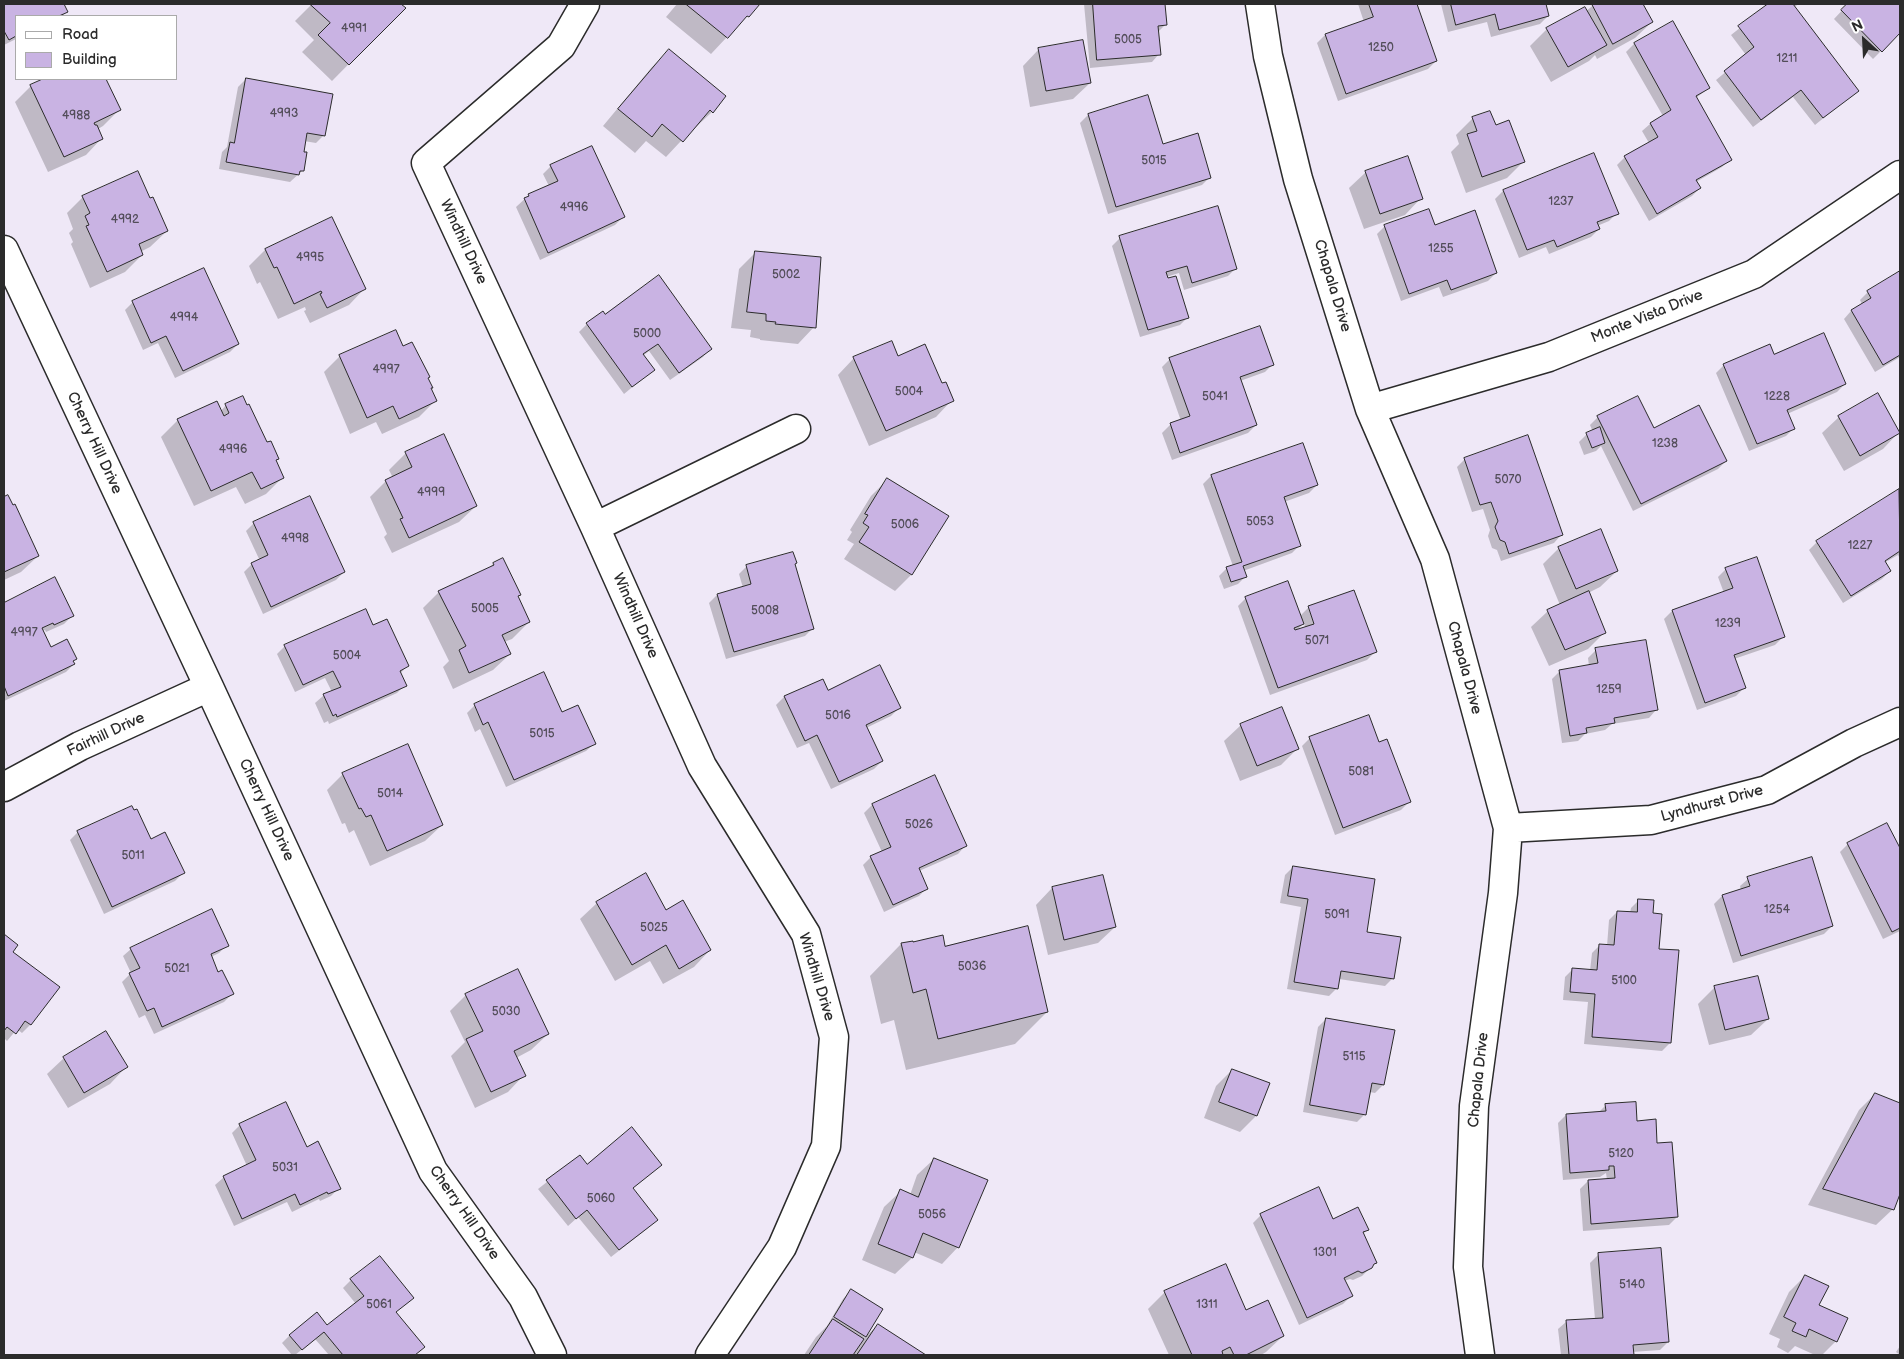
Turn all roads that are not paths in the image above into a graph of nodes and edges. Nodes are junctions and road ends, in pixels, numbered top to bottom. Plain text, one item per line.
1 (585, 4) edge
2 (1260, 4) edge
3 (1900, 175) edge
4 (4, 250) edge
5 (1370, 409) junction
6 (796, 429) dead end
7 (595, 527) junction
8 (209, 687) junction
9 (1900, 722) edge
10 (4, 787) edge
11 (1508, 828) junction
12 (552, 1355) edge
13 (710, 1355) edge
14 (1480, 1355) edge

1 - 7 street, Windhill Drive
2 - 5 street, Chapala Drive
3 - 5 street, Monte Vista Drive
4 - 8 street, Cherry Hill Drive
5 - 11 street, Chapala Drive
6 - 7 street
7 - 13 street, Windhill Drive
8 - 10 street, Fairhill Drive
8 - 12 street, Cherry Hill Drive
9 - 11 street, Lyndhurst Drive
11 - 14 street, Chapala Drive

